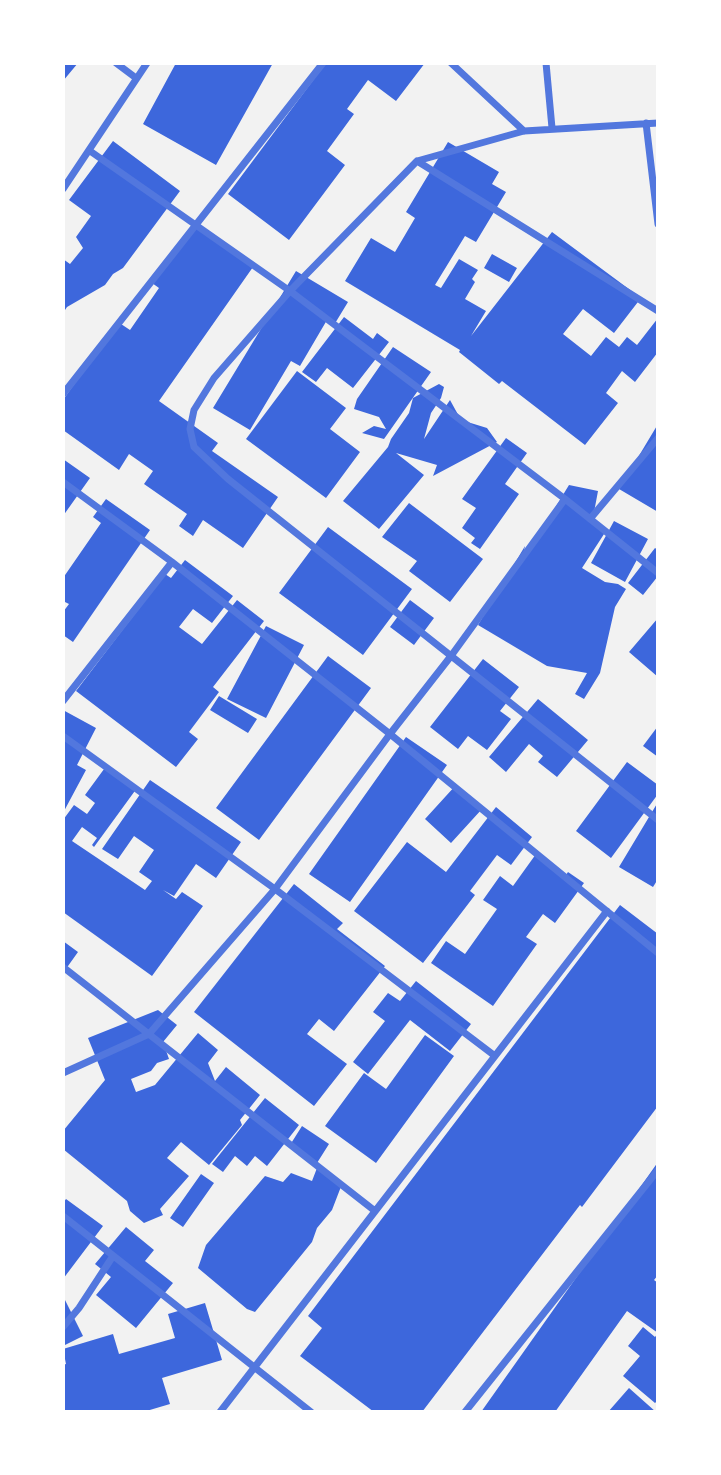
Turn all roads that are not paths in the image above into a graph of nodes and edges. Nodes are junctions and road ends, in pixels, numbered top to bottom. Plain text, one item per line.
1 (116, 63) edge
2 (147, 63) edge
3 (323, 63) edge
4 (451, 63) edge
5 (546, 63) edge
6 (136, 78) junction
7 (646, 123) junction
8 (658, 123) edge
9 (552, 128) junction
10 (524, 131) junction
11 (90, 151) junction
12 (417, 161) junction
13 (63, 189) edge
14 (195, 223) junction
15 (658, 225) edge
16 (290, 291) junction
17 (658, 312) edge
18 (63, 394) edge
19 (658, 438) edge
20 (63, 482) edge
21 (565, 499) junction
22 (590, 519) junction
23 (172, 562) junction
24 (658, 573) edge
25 (451, 656) junction
26 (63, 701) edge
27 (390, 734) junction
28 (63, 736) edge
29 (658, 820) edge
30 (275, 889) junction
31 (607, 911) junction
32 (658, 953) edge
33 (63, 967) edge
34 (149, 1034) junction
35 (495, 1056) junction
36 (63, 1073) edge
37 (658, 1170) edge
38 (375, 1211) junction
39 (63, 1216) edge
40 (113, 1256) junction
41 (63, 1327) edge
42 (255, 1368) junction
43 (220, 1412) edge
44 (311, 1412) edge
45 (465, 1412) edge

1 - 6 street
2 - 6 street
3 - 14 street
4 - 10 street
5 - 9 street
6 - 11 street
7 - 8 street
7 - 9 street
7 - 15 street
9 - 10 street
10 - 12 street
11 - 13 street
11 - 14 street
12 - 16 street
12 - 17 street
14 - 16 street
14 - 18 street
16 - 21 street
16 - 25 street
19 - 22 street
20 - 23 street
21 - 22 street
21 - 25 street
22 - 24 street
23 - 26 street
23 - 27 street
25 - 27 street
25 - 29 street
27 - 30 street
27 - 31 street
28 - 30 street
30 - 34 street
30 - 35 street
31 - 32 street
31 - 35 street
33 - 34 street
34 - 36 street
34 - 38 street
35 - 38 street
37 - 45 street
38 - 42 street
39 - 40 street
40 - 41 street
40 - 42 street
42 - 43 street
42 - 44 street

